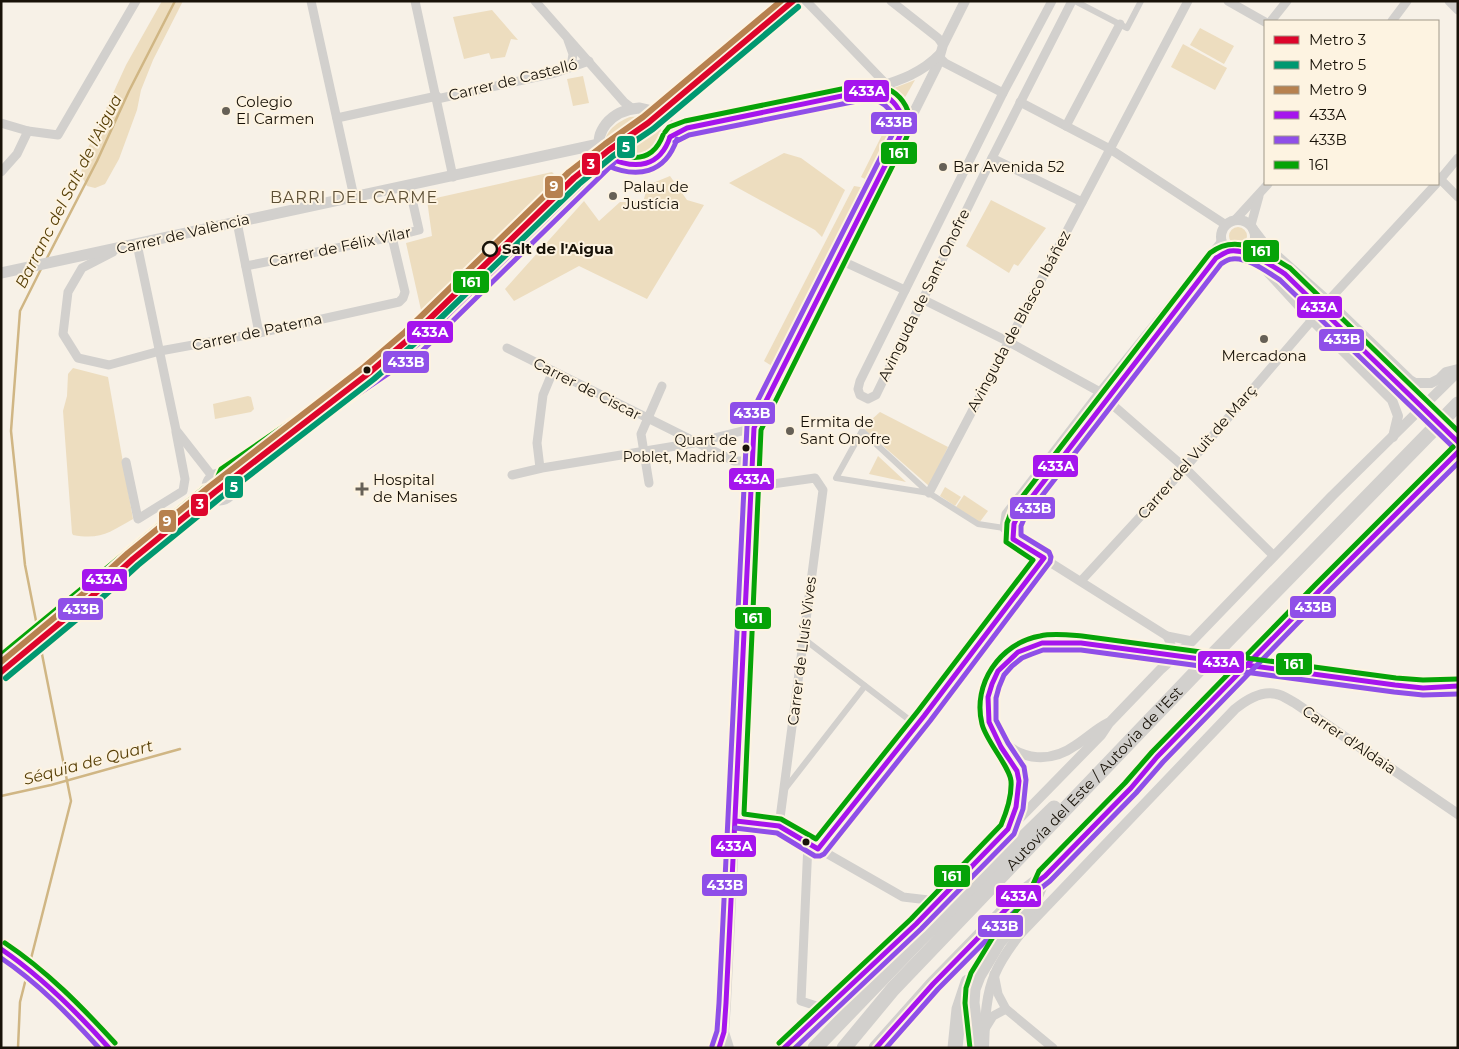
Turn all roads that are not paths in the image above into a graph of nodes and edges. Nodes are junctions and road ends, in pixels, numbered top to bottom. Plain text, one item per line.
1 (136, 1) edge
2 (311, 1) edge
3 (415, 1) edge
4 (535, 1) edge
5 (788, 1) edge
6 (806, 1) edge
7 (891, 1) edge
8 (964, 1) edge
9 (1052, 1) edge
10 (1074, 1) edge
11 (1141, 1) edge
12 (1188, 1) edge
13 (1228, 1) edge
14 (1287, 1) edge
15 (1407, 1) edge
16 (1448, 1) edge
17 (1458, 10) edge
18 (1272, 20) edge
19 (1393, 20) edge
20 (1264, 21) edge
21 (1120, 24) junction
22 (566, 36) junction
23 (941, 49) junction
24 (589, 61) junction
25 (570, 67) junction
26 (886, 84) junction
27 (866, 91) junction
28 (1003, 92) junction
29 (437, 97) junction
30 (1020, 102) junction
31 (896, 103) junction
32 (633, 109) junction
33 (654, 111) junction
34 (337, 118) junction
35 (1, 124) edge
36 (1066, 126) junction
37 (28, 131) junction
38 (670, 137) junction
39 (599, 144) junction
40 (894, 147) junction
41 (1110, 149) junction
42 (609, 158) junction
43 (992, 158) junction
44 (1458, 158) edge
45 (1, 172) edge
46 (453, 176) junction
47 (1439, 180) edge
48 (1439, 182) edge
49 (1267, 185) edge
50 (1434, 185) edge
51 (409, 186) junction
52 (1260, 193) junction
53 (354, 197) junction
54 (1458, 197) edge
55 (1082, 202) junction
56 (237, 222) junction
57 (1230, 223) junction
58 (1252, 227) junction
59 (392, 237) junction
60 (1222, 241) junction
61 (137, 244) junction
62 (1266, 246) junction
63 (120, 248) junction
64 (1236, 252) junction
65 (1255, 258) junction
66 (838, 259) junction
67 (246, 266) junction
68 (1, 273) edge
69 (1285, 274) junction
70 (905, 290) junction
71 (922, 299) junction
72 (1328, 301) junction
73 (1312, 320) junction
74 (259, 333) junction
75 (1009, 342) junction
76 (507, 348) dead end
77 (160, 351) junction
78 (1458, 370) edge
79 (553, 371) junction
80 (662, 386) dead end
81 (1100, 392) junction
82 (1107, 400) junction
83 (1416, 402) tunnel mouth
84 (1458, 404) edge
85 (647, 419) junction
86 (754, 428) junction
87 (176, 430) junction
88 (1393, 437) junction
89 (694, 442) junction
90 (642, 451) junction
91 (1458, 452) edge
92 (752, 461) junction
93 (126, 462) dead end
94 (540, 468) junction
95 (1185, 468) junction
96 (225, 475) junction
97 (512, 475) dead end
98 (212, 476) junction
99 (649, 483) dead end
100 (751, 486) junction
101 (929, 493) junction
102 (208, 494) junction
103 (1004, 528) junction
104 (1013, 539) junction
105 (1274, 556) junction
106 (1044, 558) junction
107 (1081, 581) junction
108 (1167, 636) junction
109 (804, 639) junction
110 (1192, 641) junction
111 (1214, 654) dead end
112 (1253, 658) dead end
113 (1, 665) edge
114 (1202, 666) dead end
115 (1160, 670) junction
116 (1241, 671) dead end
117 (865, 686) junction
118 (1458, 686) edge
119 (1109, 723) junction
120 (916, 725) junction
121 (993, 732) junction
122 (784, 790) junction
123 (1080, 791) junction
124 (1458, 814) edge
125 (736, 821) junction
126 (779, 826) junction
127 (1008, 829) junction
128 (808, 843) junction
129 (818, 849) junction
130 (1045, 876) junction
131 (1035, 897) junction
132 (937, 902) junction
133 (1, 949) edge
134 (994, 974) junction
135 (826, 1009) junction
136 (1006, 1009) junction
137 (985, 1029) junction
138 (724, 1032) junction
139 (110, 1048) edge
140 (719, 1048) edge
141 (729, 1048) edge
142 (784, 1048) edge
143 (814, 1048) edge
144 (844, 1048) edge
145 (876, 1048) edge
146 (955, 1048) edge
147 (978, 1048) edge
148 (984, 1048) edge
149 (1054, 1048) edge

1 - 37 street
2 - 34 street
3 - 29 street
4 - 22 street
5 - 33 street
6 - 26 street
7 - 23 street
8 - 23 street
9 - 28 street, Avinguda de Sant Onofre
10 - 21 street
10 - 30 street, Avinguda de Sant Onofre
11 - 21 street
12 - 41 street, Avinguda de Blasco Ibáñez
13 - 20 street
14 - 18 street
15 - 19 street
16 - 17 street
21 - 36 street
22 - 24 street
22 - 25 street
23 - 26 street
23 - 28 street
23 - 40 street
24 - 25 street, Carrer de Castelló
24 - 32 street
25 - 29 street, Carrer de Castelló
26 - 27 street
26 - 31 street
27 - 31 street
27 - 38 street
28 - 70 street, Avinguda de Sant Onofre
29 - 34 street, Carrer de Castelló
29 - 46 street
30 - 36 street
30 - 43 street, Avinguda de Sant Onofre
31 - 40 street
32 - 33 main road
32 - 39 main road
33 - 38 main road
34 - 53 street
35 - 37 street
36 - 41 street
37 - 45 street
38 - 42 main road
39 - 42 main road
39 - 46 main road, Carrer de València
40 - 66 street
41 - 55 street, Avinguda de Blasco Ibáñez
41 - 57 street
42 - 96 main road
43 - 55 street
43 - 71 street, Avinguda de Sant Onofre
44 - 47 street
46 - 51 main road, Carrer de València
48 - 54 street
49 - 52 street
50 - 72 street
51 - 53 main road, Carrer de València
51 - 59 street, Carrer de Félix Vilar
52 - 57 street
52 - 58 street
53 - 56 main road, Carrer de València
55 - 75 street, Avinguda de Blasco Ibáñez
56 - 61 main road, Carrer de València
56 - 67 street
57 - 58 street
57 - 60 street
58 - 62 street
58 - 64 street
59 - 67 street, Carrer de Félix Vilar
59 - 74 street, Carrer de Paterna
60 - 64 street
60 - 81 street
61 - 63 main road, Carrer de València
61 - 77 street
62 - 69 street
62 - 72 street
63 - 68 main road, Carrer de València
63 - 77 street, Carrer de Paterna
64 - 65 street
64 - 82 street
65 - 69 street
65 - 73 street
66 - 70 street
66 - 86 street
67 - 74 street
69 - 83 street
70 - 71 street, Avinguda de Sant Onofre
71 - 75 street
72 - 78 street
73 - 88 street
73 - 95 street, Carrer del Vuit de Març
74 - 77 street, Carrer de Paterna
75 - 81 street
75 - 101 street, Avinguda de Blasco Ibáñez
76 - 79 street, Carrer de Ciscar
77 - 87 street
78 - 88 street
79 - 85 street, Carrer de Ciscar
79 - 94 street
80 - 85 street
81 - 82 street
81 - 103 street
82 - 95 street
82 - 104 street
84 - 111 highway
85 - 89 street, Carrer de Ciscar
85 - 90 street
86 - 89 street
86 - 92 street
87 - 93 street
87 - 98 street
88 - 105 street
89 - 90 street
89 - 92 street, Carrer de Ciscar
90 - 94 street
90 - 99 street
91 - 112 highway
92 - 100 street
94 - 97 street
95 - 105 street
95 - 107 street, Carrer del Vuit de Març
96 - 98 main road
96 - 102 main road
98 - 102 main road
100 - 109 street, Carrer de Lluís Vives
100 - 125 street
101 - 101 street
101 - 103 street
102 - 113 main road
103 - 104 street
104 - 106 street
105 - 110 street
106 - 107 street
106 - 120 street
107 - 108 street
108 - 110 street
108 - 115 street
109 - 117 street
109 - 122 street, Carrer de Lluís Vives
110 - 115 street
114 - 123 highway, Autovía del Este / Autovia de l'Est
115 - 119 street
116 - 130 highway, Autovía del Este / Autovia de l'Est
117 - 120 street
117 - 122 street
118 - 121 street
119 - 121 street
119 - 127 street
120 - 129 street
121 - 127 street
122 - 126 street, Carrer de Lluís Vives
123 - 143 highway
123 - 144 highway, Autovía del Este / Autovia de l'Est
124 - 134 street, Carrer d'Aldaia
125 - 126 street
125 - 138 street
126 - 128 street
127 - 132 street
128 - 129 street
128 - 135 street
129 - 132 street
130 - 131 highway
130 - 145 highway, Autovía del Este / Autovia de l'Est
131 - 146 highway
131 - 147 highway
132 - 135 street
133 - 139 street
134 - 136 street
134 - 137 street, Carrer d'Aldaia
135 - 142 street
136 - 137 street
136 - 149 street
137 - 148 street, Carrer d'Aldaia
138 - 140 street
138 - 141 street

